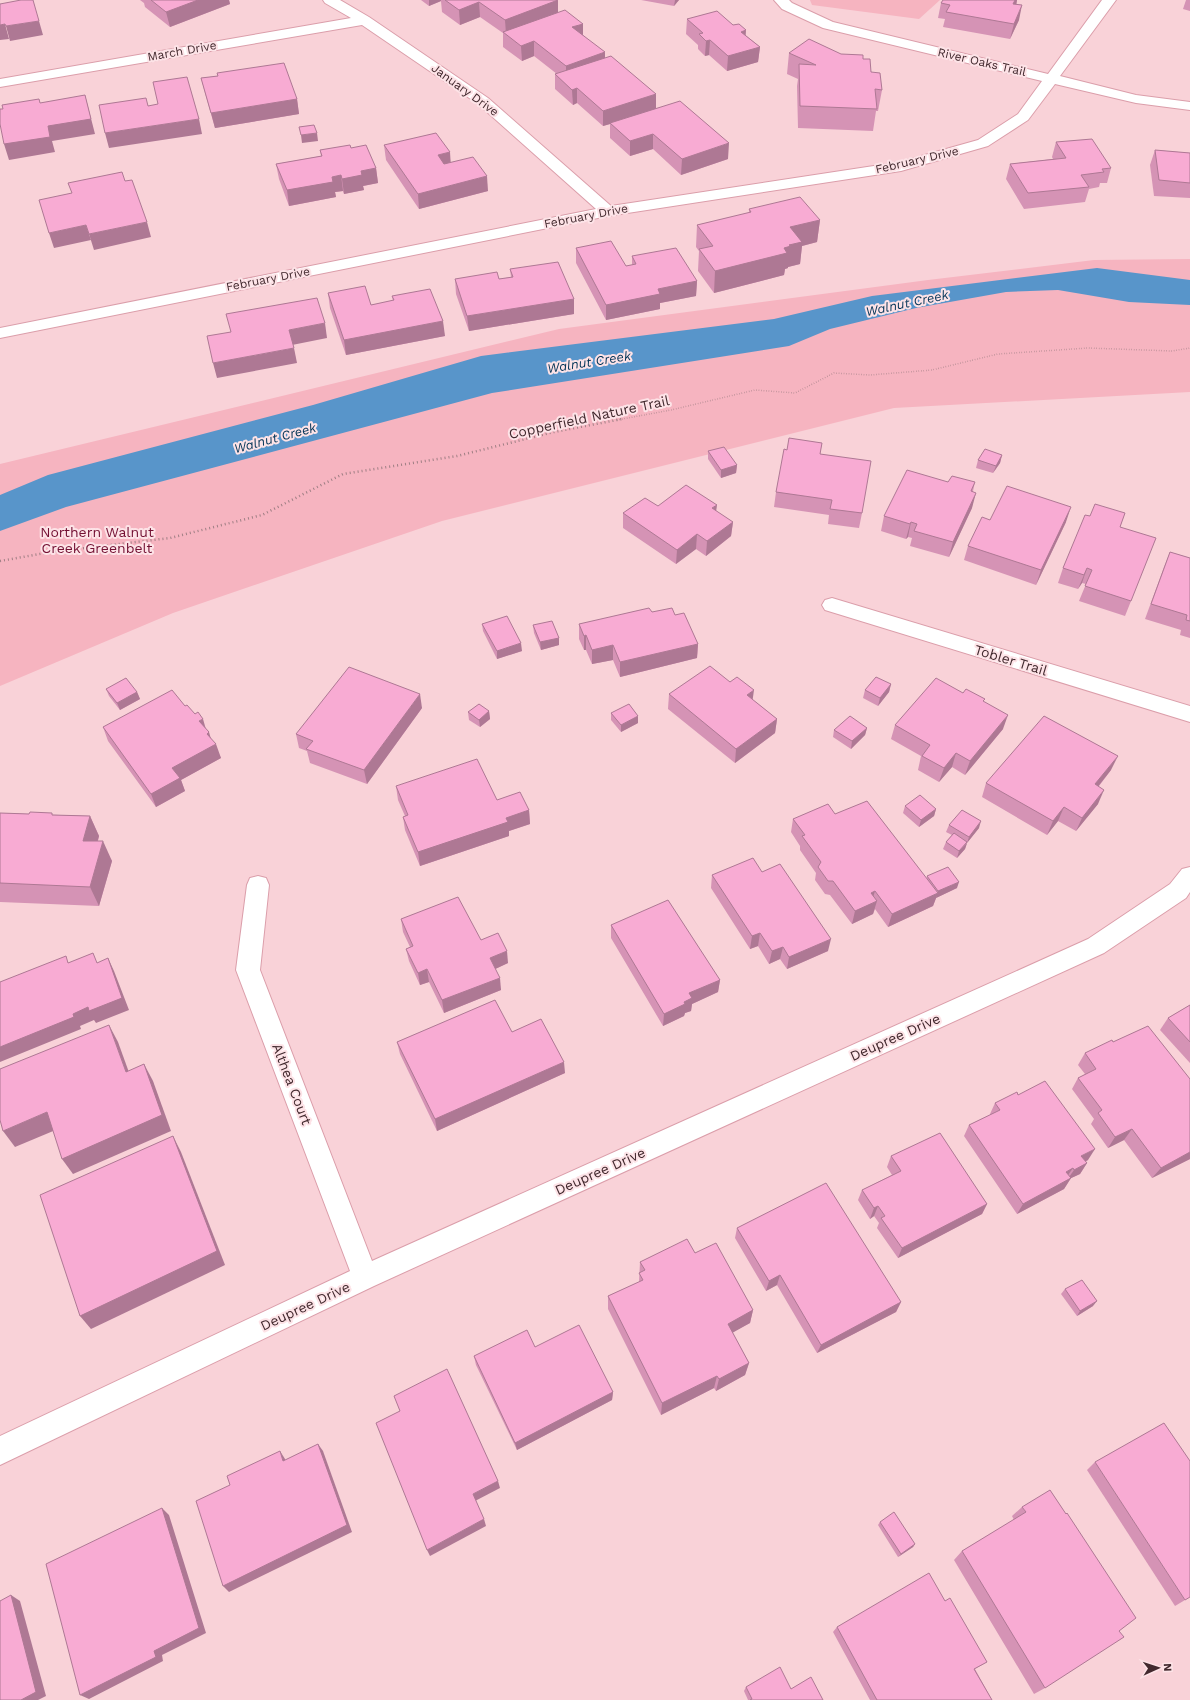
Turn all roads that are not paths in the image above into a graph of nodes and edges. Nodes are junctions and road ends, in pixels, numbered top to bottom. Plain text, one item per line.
1 (330, 0) edge
2 (781, 0) edge
3 (1109, 0) edge
4 (364, 20) junction
5 (1051, 79) junction
6 (0, 83) edge
7 (1190, 106) edge
8 (608, 211) junction
9 (0, 333) edge
10 (832, 605) dead end
11 (1190, 714) edge
12 (1190, 876) edge
13 (258, 885) dead end
14 (365, 1277) junction
15 (0, 1451) edge

1 - 4 street, January Drive
2 - 5 street, River Oaks Trail
3 - 5 street, February Drive
4 - 6 street, March Drive
4 - 8 street, January Drive
5 - 7 street, River Oaks Trail
5 - 8 street, February Drive
8 - 9 street, February Drive
10 - 11 street, Tobler Trail
12 - 14 street, Deupree Drive
13 - 14 street, Althea Court
14 - 15 street, Deupree Drive

